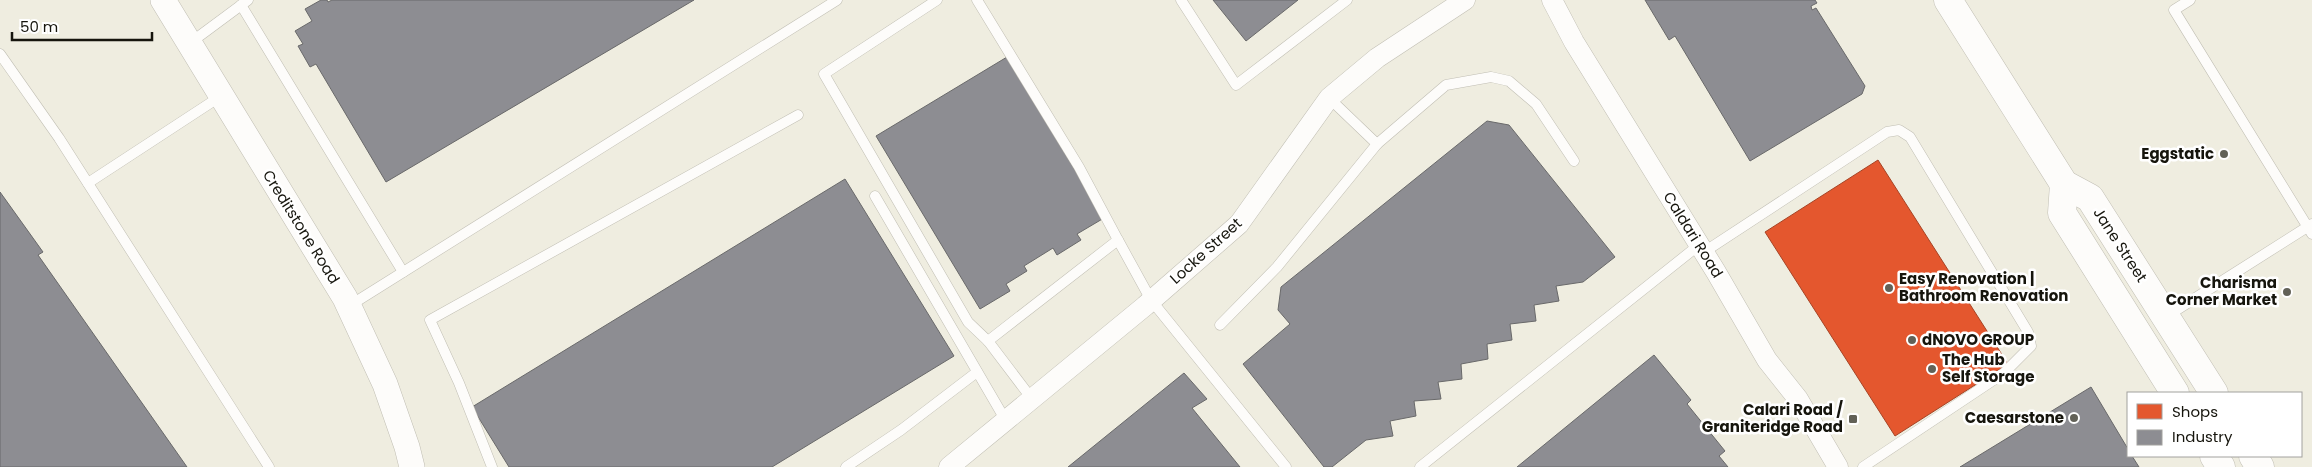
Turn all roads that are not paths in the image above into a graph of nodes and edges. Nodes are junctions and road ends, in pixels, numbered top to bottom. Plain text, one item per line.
1 (164, 0) edge
2 (838, 0) edge
3 (937, 0) edge
4 (977, 0) edge
5 (1181, 0) edge
6 (1347, 0) edge
7 (1465, 0) edge
8 (1552, 0) edge
9 (1948, 0) edge
10 (2190, 0) edge
11 (245, 2) edge
12 (189, 43) junction
13 (0, 54) edge
14 (221, 96) junction
15 (1329, 98) junction
16 (798, 115) dead end
17 (1377, 144) junction
18 (1574, 160) dead end
19 (88, 183) junction
20 (2064, 184) junction
21 (875, 196) dead end
22 (2311, 228) edge
23 (1118, 240) junction
24 (1701, 248) junction
25 (403, 272) junction
26 (1151, 300) junction
27 (348, 306) junction
28 (2166, 316) junction
29 (1220, 325) dead end
30 (988, 342) junction
31 (977, 372) junction
32 (2174, 392) edge
33 (2213, 392) edge
34 (1032, 399) junction
35 (1006, 421) junction
36 (269, 467) edge
37 (412, 467) edge
38 (492, 467) edge
39 (846, 467) edge
40 (949, 467) edge
41 (1286, 467) edge
42 (1420, 467) edge
43 (1838, 467) edge
44 (1863, 467) edge

1 - 12 street, Creditstone Road
2 - 25 lane
3 - 30 lane
4 - 23 lane
5 - 6 lane
7 - 15 street, Locke Street
8 - 24 street, Caldari Road
9 - 20 main road, Jane Street
10 - 22 lane
11 - 12 lane
11 - 25 lane
12 - 14 street, Creditstone Road
13 - 19 lane
14 - 19 lane
14 - 27 street, Creditstone Road
15 - 17 lane
15 - 26 street, Locke Street
16 - 38 lane
17 - 18 lane
17 - 29 lane
19 - 36 lane
20 - 28 main road, Jane Street
20 - 32 main road
21 - 31 lane
22 - 28 lane
23 - 26 lane
23 - 30 lane
24 - 42 lane
24 - 43 street, Caldari Road
24 - 44 lane
25 - 27 lane
26 - 34 street, Locke Street
26 - 41 lane
27 - 37 street, Creditstone Road
28 - 33 main road, Jane Street
30 - 34 lane
31 - 35 lane
31 - 39 lane
34 - 35 street, Locke Street
35 - 40 street, Locke Street

